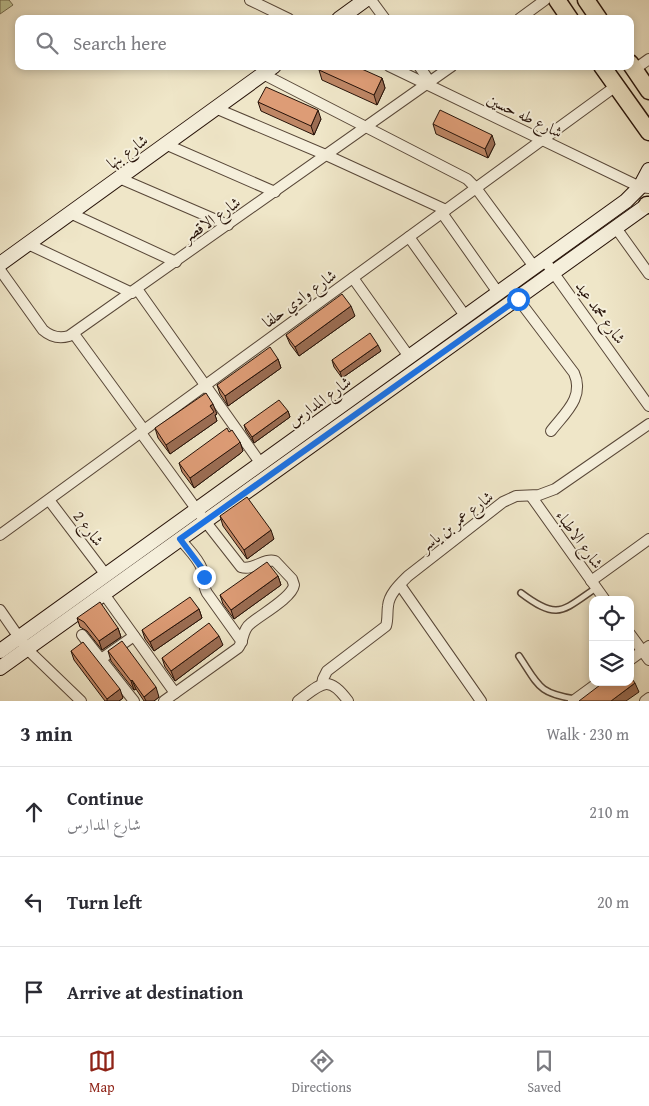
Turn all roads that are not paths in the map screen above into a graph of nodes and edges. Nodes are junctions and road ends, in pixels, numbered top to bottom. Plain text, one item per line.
1 (250, 0) edge
2 (365, 0) edge
3 (372, 0) edge
4 (546, 0) edge
5 (557, 0) edge
6 (586, 0) edge
7 (281, 15) edge
8 (344, 15) edge
9 (382, 15) edge
10 (525, 15) edge
11 (567, 15) edge
12 (597, 15) edge
13 (649, 59) edge
14 (634, 65) edge
15 (634, 69) edge
16 (268, 70) edge
17 (398, 70) edge
18 (421, 70) edge
19 (446, 70) edge
20 (605, 70) edge
21 (428, 83) junction
22 (616, 86) junction
23 (649, 90) edge
24 (215, 108) junction
25 (367, 127) junction
26 (649, 132) edge
27 (542, 140) junction
28 (165, 144) junction
29 (326, 156) junction
30 (649, 170) edge
31 (119, 178) junction
32 (476, 188) junction
33 (275, 192) junction
34 (647, 198) edge
35 (444, 211) junction
36 (70, 213) junction
37 (228, 225) junction
38 (616, 228) junction
39 (409, 237) junction
40 (28, 244) junction
41 (176, 262) junction
42 (0, 264) edge
43 (540, 264) junction
44 (0, 270) edge
45 (554, 273) junction
46 (649, 274) edge
47 (353, 278) junction
48 (134, 291) junction
49 (499, 294) junction
50 (518, 299) junction
51 (466, 317) junction
52 (74, 334) junction
53 (410, 358) junction
54 (205, 385) junction
55 (649, 406) edge
56 (649, 424) edge
57 (142, 431) junction
58 (552, 431) dead end
59 (261, 464) junction
60 (531, 496) junction
61 (49, 500) junction
62 (201, 516) junction
63 (0, 535) edge
64 (180, 539) junction
65 (649, 539) edge
66 (106, 575) junction
67 (594, 584) junction
68 (400, 585) junction
69 (521, 593) dead end
70 (104, 594) junction
71 (602, 596) edge
72 (0, 610) edge
73 (82, 635) dead end
74 (134, 636) junction
75 (634, 638) edge
76 (242, 642) junction
77 (23, 643) junction
78 (646, 648) edge
79 (0, 651) edge
80 (519, 656) dead end
81 (634, 657) edge
82 (101, 659) junction
83 (649, 660) edge
84 (0, 668) edge
85 (322, 684) junction
86 (593, 686) edge
87 (175, 693) junction
88 (649, 698) edge
89 (574, 700) edge
90 (81, 701) edge
91 (134, 701) edge
92 (164, 701) edge
93 (298, 701) edge
94 (348, 701) edge
95 (481, 701) edge
96 (645, 701) edge

1 - 7 street
2 - 8 main road
3 - 9 street
4 - 10 street
5 - 11 main road
6 - 12 main road
13 - 14 street
15 - 23 main road
16 - 24 main road, شارع بنها
16 - 25 street, شارع محمد عيد
17 - 21 street, شارع طه حسين
18 - 21 street
19 - 21 street, شارع الاقصر
20 - 22 main road
21 - 25 street, شارع الاقصر
21 - 27 street, شارع طه حسين
22 - 26 main road
22 - 27 street, شارع وادي حلفا
24 - 28 main road, شارع بنها
24 - 29 street
25 - 29 street, شارع الاقصر
25 - 32 street, شارع محمد عيد
27 - 32 street, شارع وادي حلفا
27 - 34 street, شارع طه حسين
28 - 31 main road, شارع بنها
28 - 33 street
29 - 33 street, شارع الاقصر
29 - 35 street
30 - 34 main road, شارع المدارس
31 - 36 main road, شارع بنها
31 - 37 street
32 - 35 street, شارع وادي حلفا
32 - 43 street, شارع محمد عيد
33 - 37 street, شارع الاقصر
34 - 38 main road, شارع المدارس
34 - 43 main road, شارع المدارس
35 - 39 street, شارع وادي حلفا
35 - 49 street
36 - 40 main road, شارع بنها
36 - 41 street
37 - 41 street, شارع الاقصر
38 - 45 main road, شارع المدارس
38 - 46 street
39 - 47 street, شارع وادي حلفا
39 - 51 street
40 - 42 main road, شارع بنها
40 - 48 street
41 - 48 street, شارع الاقصر
43 - 45 street, شارع محمد عيد
43 - 49 main road, شارع المدارس
44 - 52 street
45 - 50 main road, شارع المدارس
45 - 55 street, شارع محمد عيد
47 - 53 street
47 - 54 street, شارع وادي حلفا
48 - 52 street, شارع الاقصر
48 - 54 street
49 - 51 main road, شارع المدارس
50 - 58 street
50 - 62 main road, شارع المدارس
51 - 53 main road, شارع المدارس
52 - 57 street
53 - 59 main road, شارع المدارس
54 - 57 street, شارع وادي حلفا
54 - 59 street
56 - 60 street, شارع عمر بن ياسر
57 - 61 street, شارع وادي حلفا
57 - 62 street
59 - 62 main road, شارع المدارس
60 - 67 street, شارع الاطباء
60 - 68 street, شارع عمر بن ياسر
61 - 63 street, شارع وادي حلفا
61 - 66 street, شارع 2
62 - 64 main road, شارع المدارس
62 - 66 main road, شارع المدارس
62 - 76 street
64 - 70 main road, شارع المدارس
64 - 76 street
65 - 67 street
66 - 77 main road, شارع المدارس
67 - 69 lane
67 - 71 street, شارع الاطباء
68 - 85 street, شارع عمر بن ياسر
68 - 95 street
70 - 74 street
70 - 77 main road, شارع المدارس
72 - 77 street
73 - 82 street
74 - 82 street
74 - 87 street
75 - 78 street
76 - 87 street
77 - 79 main road, شارع المدارس
77 - 84 main road, شارع المدارس
77 - 90 street
78 - 81 street
78 - 83 street
80 - 89 lane
82 - 91 street
85 - 93 street, شارع عمر بن ياسر
85 - 94 street
86 - 89 street
87 - 92 street
88 - 96 street

